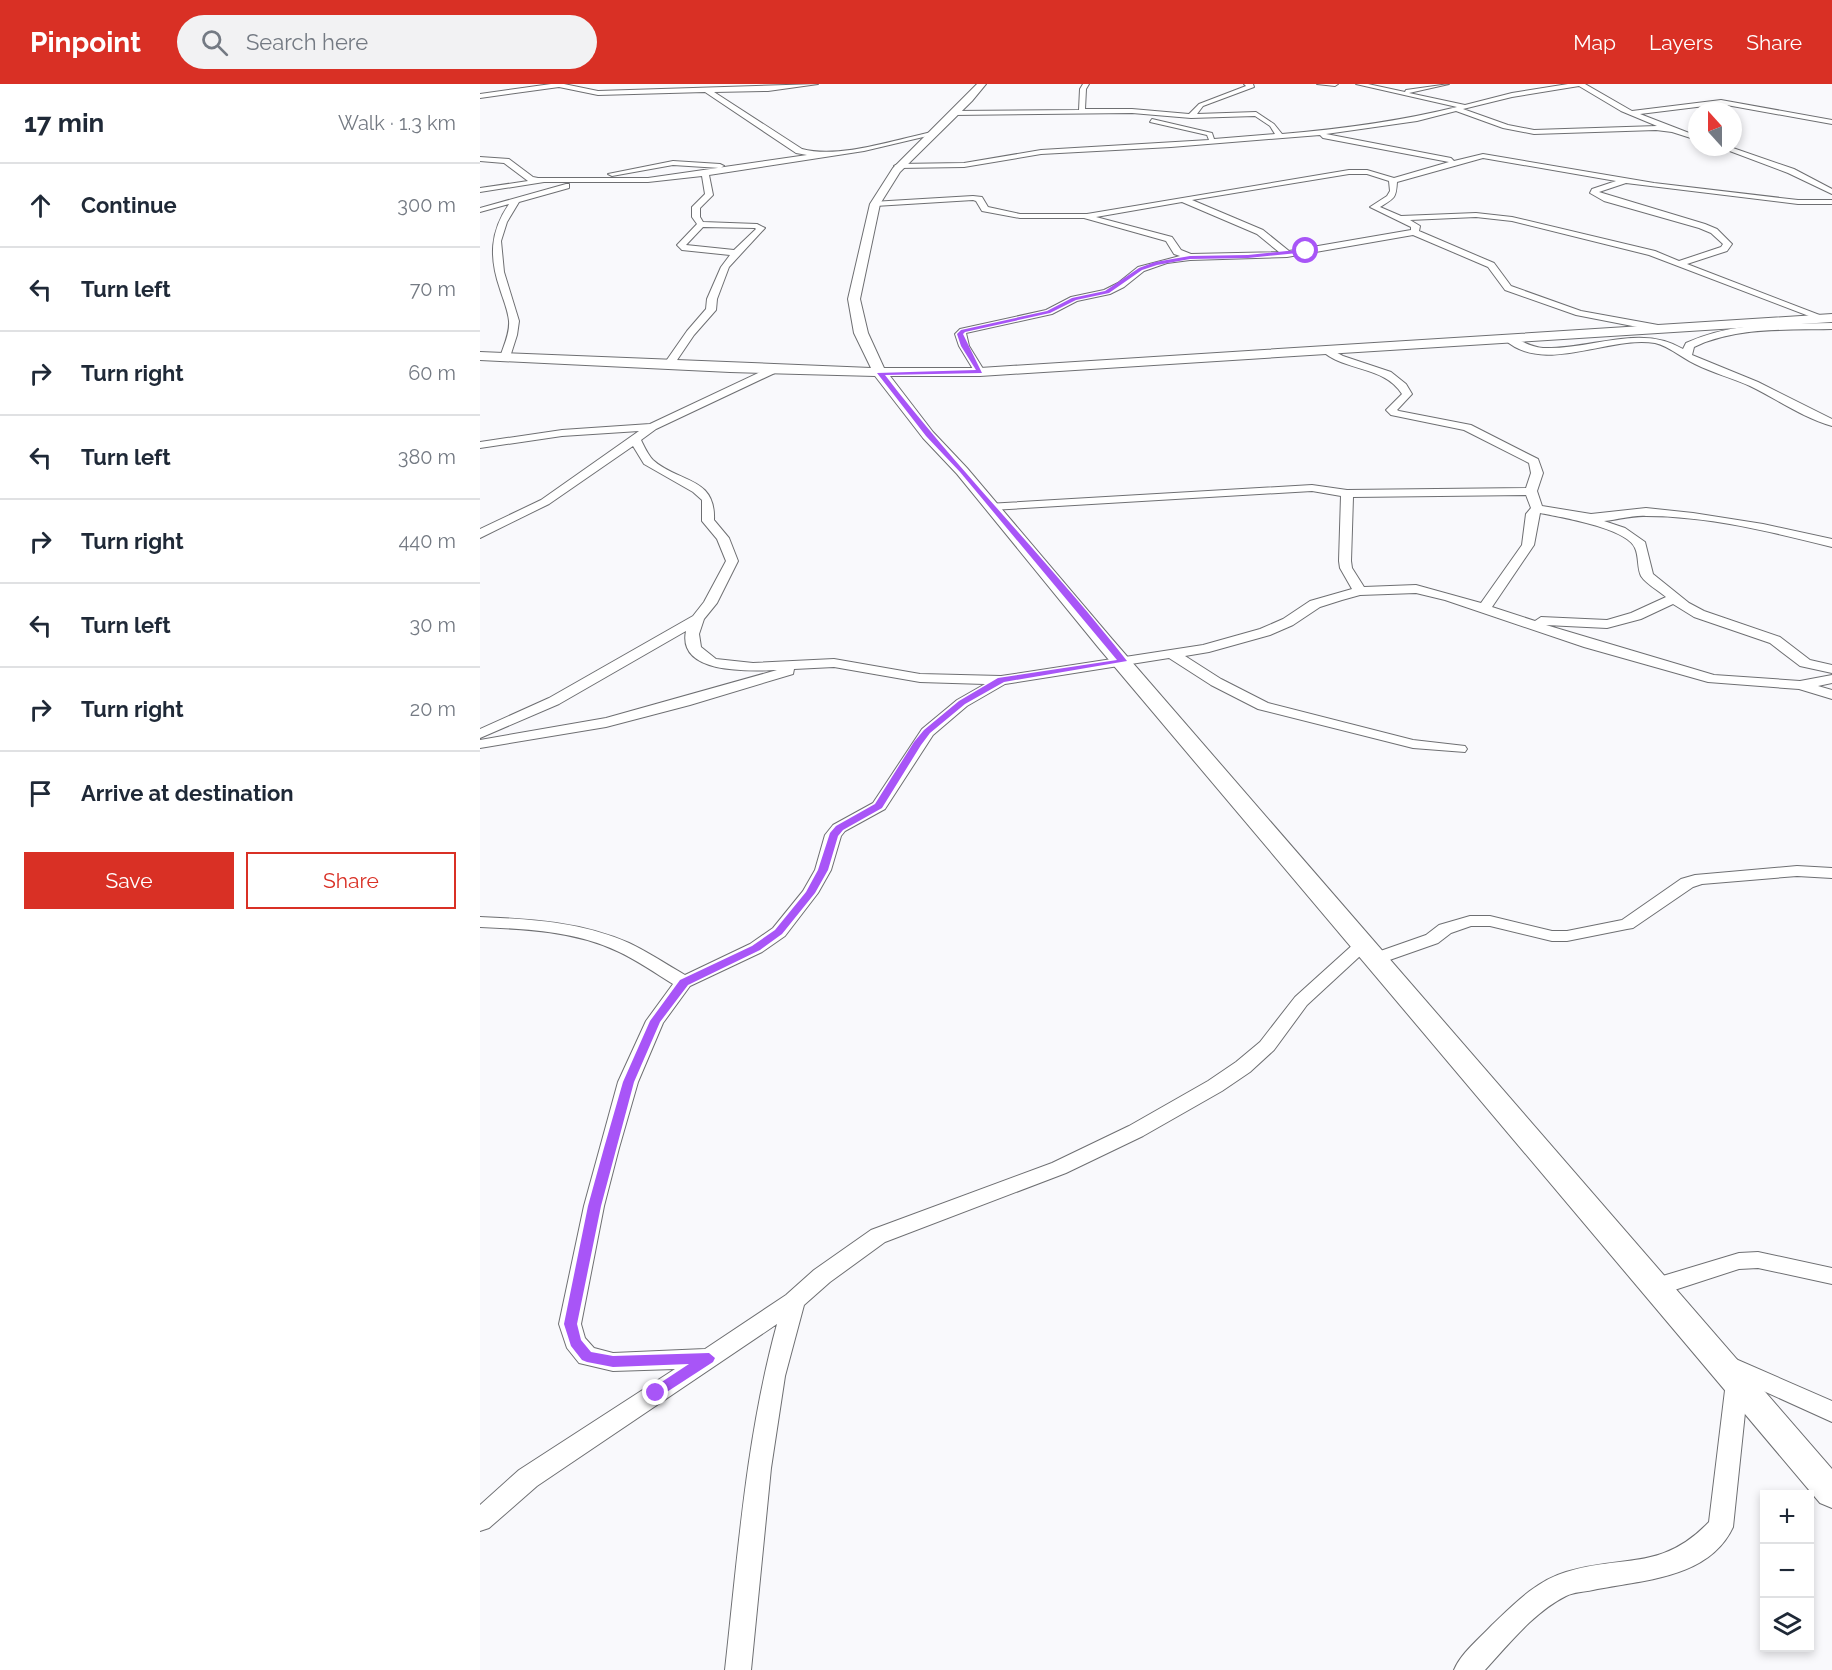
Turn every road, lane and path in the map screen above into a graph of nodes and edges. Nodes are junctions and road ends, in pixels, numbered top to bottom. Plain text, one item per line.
1 (557, 84) edge
2 (815, 84) edge
3 (982, 84) edge
4 (1086, 84) edge
5 (1247, 84) edge
6 (1320, 84) edge
7 (1335, 84) edge
8 (1359, 84) edge
9 (1446, 84) edge
10 (1580, 84) edge
11 (767, 86) edge
12 (708, 87) edge
13 (1395, 92) junction
14 (480, 96) edge
15 (1468, 107) junction
16 (1458, 110) junction
17 (1132, 111) junction
18 (1082, 112) junction
19 (953, 113) junction
20 (1632, 114) junction
21 (1191, 116) junction
22 (1831, 121) edge
23 (1673, 130) junction
24 (1205, 133) junction
25 (932, 134) junction
26 (1313, 134) junction
27 (1688, 135) edge
28 (1281, 136) junction
29 (1254, 137) junction
30 (1209, 141) junction
31 (864, 149) junction
32 (909, 154) junction
33 (1742, 154) edge
34 (818, 156) junction
35 (480, 159) edge
36 (1462, 161) junction
37 (898, 166) junction
38 (737, 168) junction
39 (705, 174) junction
40 (590, 179) junction
41 (600, 179) junction
42 (543, 180) junction
43 (1394, 180) junction
44 (1625, 181) junction
45 (480, 190) edge
46 (1832, 192) edge
47 (516, 200) junction
48 (1183, 200) junction
49 (1832, 202) edge
50 (875, 204) junction
51 (480, 210) edge
52 (1084, 216) junction
53 (1402, 218) junction
54 (701, 224) junction
55 (1414, 231) junction
56 (736, 253) junction
57 (1287, 254) junction
58 (1190, 257) junction
59 (1681, 263) junction
60 (1579, 313) junction
61 (1830, 321) edge
62 (1658, 328) junction
63 (1576, 334) junction
64 (1509, 339) junction
65 (1326, 350) junction
66 (480, 356) edge
67 (1687, 356) junction
68 (505, 357) junction
69 (669, 364) junction
70 (773, 370) junction
71 (980, 372) junction
72 (880, 373) junction
73 (1832, 423) edge
74 (652, 427) junction
75 (635, 440) junction
76 (480, 445) edge
77 (1532, 491) junction
78 (1347, 493) junction
79 (991, 506) junction
80 (1537, 509) junction
81 (1583, 517) junction
82 (480, 534) edge
83 (1832, 543) edge
84 (1360, 591) junction
85 (1673, 599) junction
86 (1485, 608) junction
87 (698, 619) junction
88 (1522, 620) junction
89 (1172, 654) junction
90 (1123, 661) junction
91 (815, 663) junction
92 (1832, 669) edge
93 (1832, 679) edge
94 (1001, 680) junction
95 (1800, 685) junction
96 (1832, 695) edge
97 (480, 734) edge
98 (480, 744) edge
99 (1460, 749) dead end
100 (1832, 873) edge
101 (480, 922) edge
102 (1369, 952) junction
103 (684, 982) junction
104 (1832, 1276) edge
105 (1656, 1287) junction
106 (795, 1301) junction
107 (709, 1358) junction
108 (1719, 1361) junction
109 (1737, 1382) junction
110 (1832, 1412) edge
111 (1832, 1493) edge
112 (480, 1520) edge
113 (738, 1670) edge
114 (1467, 1670) edge

1 - 12 street
1 - 14 street
2 - 11 street
3 - 19 street
4 - 18 street
5 - 21 street
6 - 7 street
8 - 13 street
9 - 13 street
10 - 15 street
10 - 20 street
11 - 12 street
12 - 34 street
13 - 15 street
15 - 16 street
16 - 23 street
16 - 26 street
17 - 18 street
17 - 21 street
17 - 24 street
18 - 19 street
19 - 25 street
20 - 22 street
20 - 23 street
21 - 28 street
23 - 27 street
24 - 29 street
24 - 30 street
25 - 31 street
25 - 32 street
26 - 28 street
26 - 36 street
28 - 29 street
29 - 30 street
30 - 37 street
31 - 32 street
31 - 34 street
32 - 37 street
33 - 46 street
34 - 38 street
35 - 42 street
36 - 43 street
36 - 44 street
37 - 50 street
38 - 39 street
38 - 41 street
39 - 41 street
39 - 54 street
40 - 41 street
40 - 42 street
40 - 47 street
42 - 45 street
43 - 48 street
43 - 53 street
44 - 49 street
44 - 59 street
47 - 51 street
47 - 68 street
48 - 52 street
48 - 57 street
50 - 52 street
50 - 72 street
52 - 58 street
53 - 55 street
53 - 59 street
54 - 56 street
54 - 56 street
55 - 57 street
55 - 60 street
56 - 69 street
57 - 58 street
58 - 71 street
59 - 61 street
60 - 62 street
60 - 63 street
61 - 62 street
61 - 67 street
62 - 63 street
63 - 64 street
64 - 65 street
64 - 67 street
65 - 71 street
65 - 77 street
66 - 68 street
67 - 73 street
68 - 69 street
69 - 70 street
70 - 72 street
70 - 74 street
71 - 72 street
72 - 79 street
74 - 75 street
74 - 76 street
75 - 82 street
75 - 87 street
77 - 78 street
77 - 80 street
78 - 79 street
78 - 84 street
79 - 90 street
80 - 81 street
80 - 86 street
81 - 83 street
81 - 85 street
84 - 86 street
84 - 89 street
85 - 88 street
85 - 92 street
86 - 88 street
87 - 91 street
87 - 97 street
88 - 95 street
89 - 90 street
89 - 99 street
90 - 94 street
90 - 102 street
91 - 94 street
91 - 98 street
93 - 95 street
94 - 103 street
95 - 96 street
100 - 102 street
101 - 103 street
102 - 105 street
102 - 106 street
103 - 107 street
104 - 105 street
105 - 108 street
106 - 107 street
106 - 113 street
107 - 112 street
108 - 109 street
108 - 110 street
109 - 111 street
109 - 114 street

